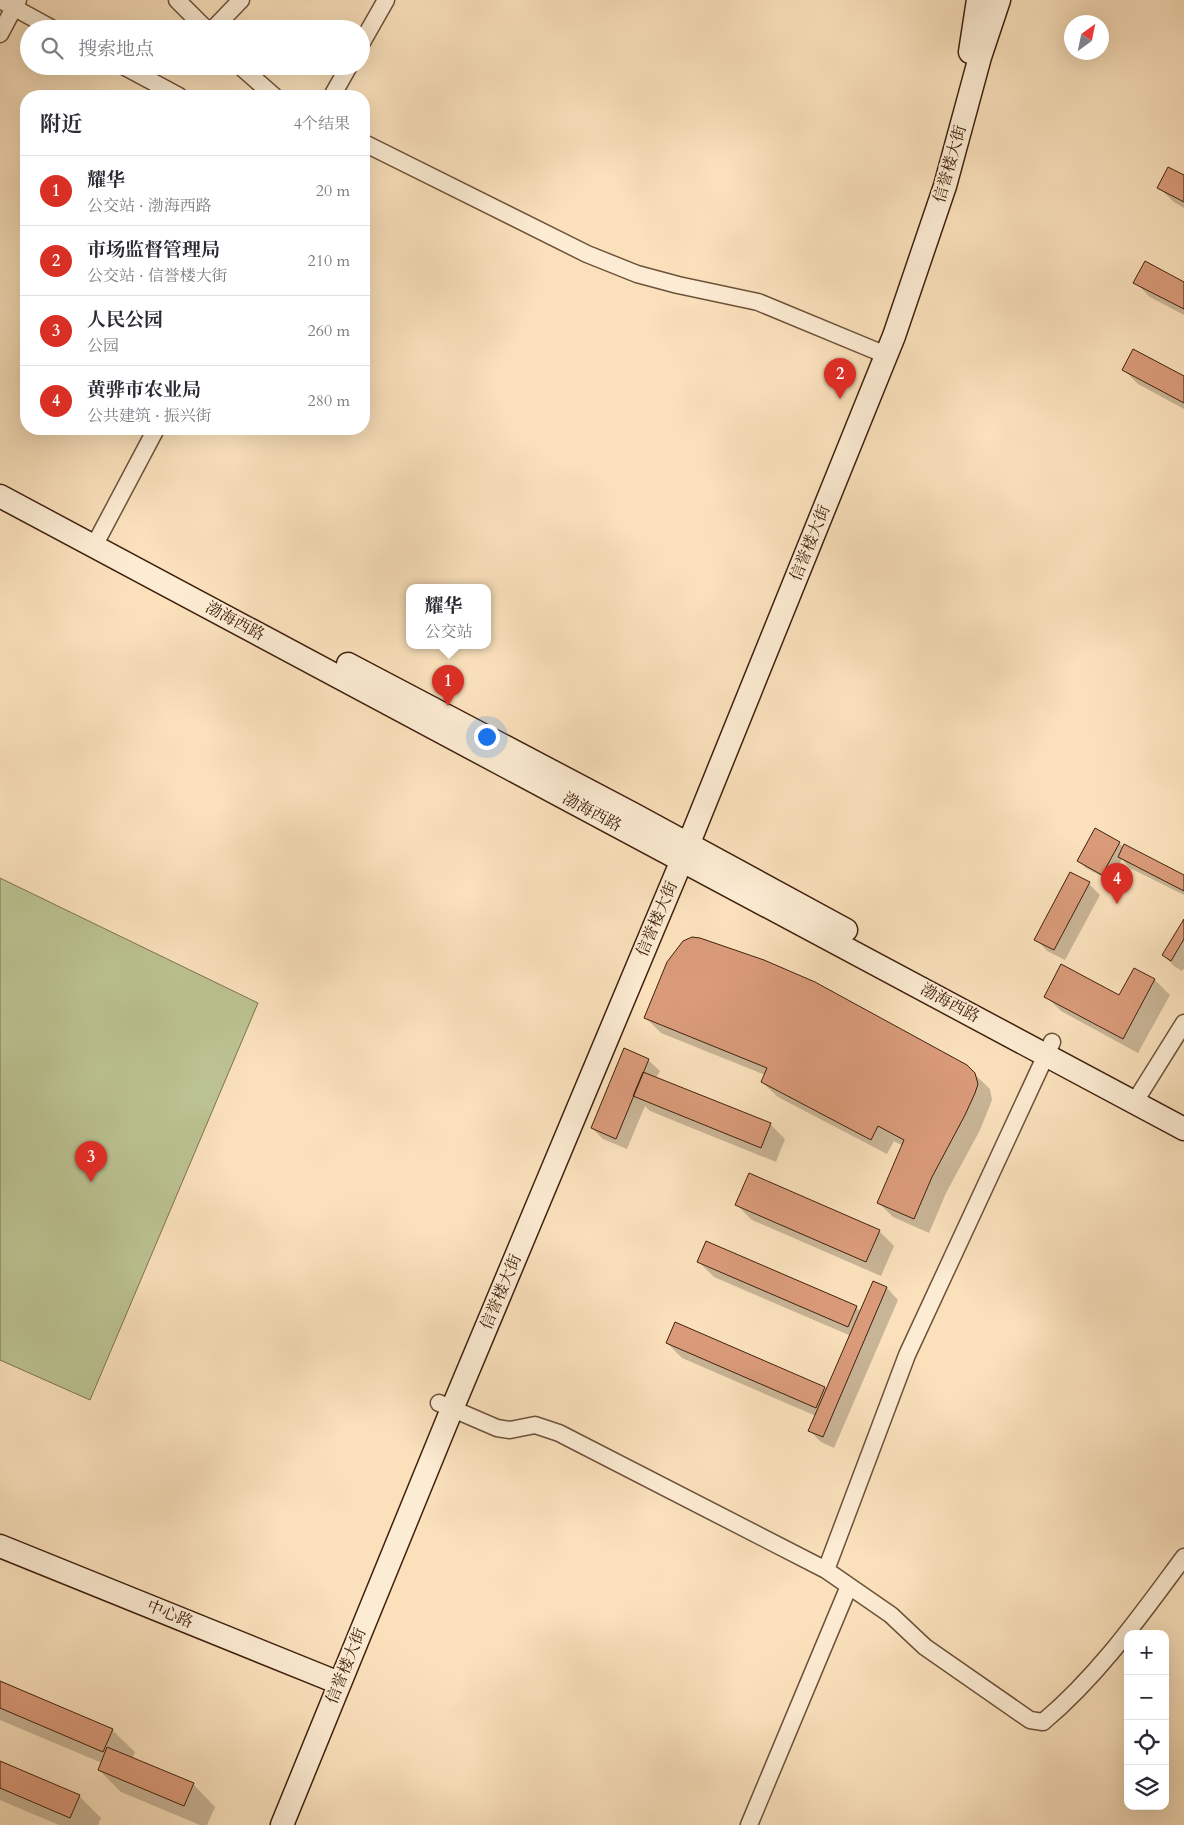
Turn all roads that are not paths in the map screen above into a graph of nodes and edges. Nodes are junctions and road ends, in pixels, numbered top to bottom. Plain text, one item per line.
1 (177, 0) edge
2 (241, 0) edge
3 (386, 0) edge
4 (978, 0) edge
5 (999, 0) edge
6 (11, 3) edge
7 (38, 20) edge
8 (197, 20) edge
9 (222, 20) edge
10 (370, 28) edge
11 (0, 34) edge
12 (140, 75) edge
13 (250, 75) edge
14 (344, 75) edge
15 (168, 90) edge
16 (267, 90) edge
17 (335, 90) edge
18 (370, 146) edge
19 (880, 352) junction
20 (153, 435) edge
21 (0, 481) edge
22 (0, 496) edge
23 (98, 540) junction
24 (679, 849) junction
25 (1184, 1023) edge
26 (1049, 1048) junction
27 (1138, 1096) junction
28 (1184, 1112) edge
29 (1184, 1129) edge
30 (446, 1406) junction
31 (0, 1546) edge
32 (1184, 1557) edge
33 (826, 1570) junction
34 (849, 1586) junction
35 (333, 1680) junction
36 (268, 1825) edge
37 (282, 1825) edge
38 (749, 1825) edge

1 - 8 street
2 - 9 street
3 - 10 street
4 - 19 street, 信誉楼大街
5 - 19 street, 信誉楼大街
6 - 7 street
6 - 11 street
12 - 15 street
13 - 16 street
14 - 17 street
18 - 19 street
19 - 24 street, 信誉楼大街
20 - 23 street
21 - 23 street, 渤海西路
22 - 23 street, 渤海西路
23 - 24 street, 渤海西路
24 - 26 street, 渤海西路
24 - 30 street, 信誉楼大街
25 - 27 street
26 - 27 street, 渤海西路
26 - 33 street
27 - 28 street, 渤海西路
27 - 29 street, 渤海西路
30 - 33 street
30 - 35 street, 信誉楼大街
31 - 35 street, 中心路
32 - 34 street
33 - 34 street
34 - 38 street
35 - 36 street, 信誉楼大街
35 - 37 street, 信誉楼大街

